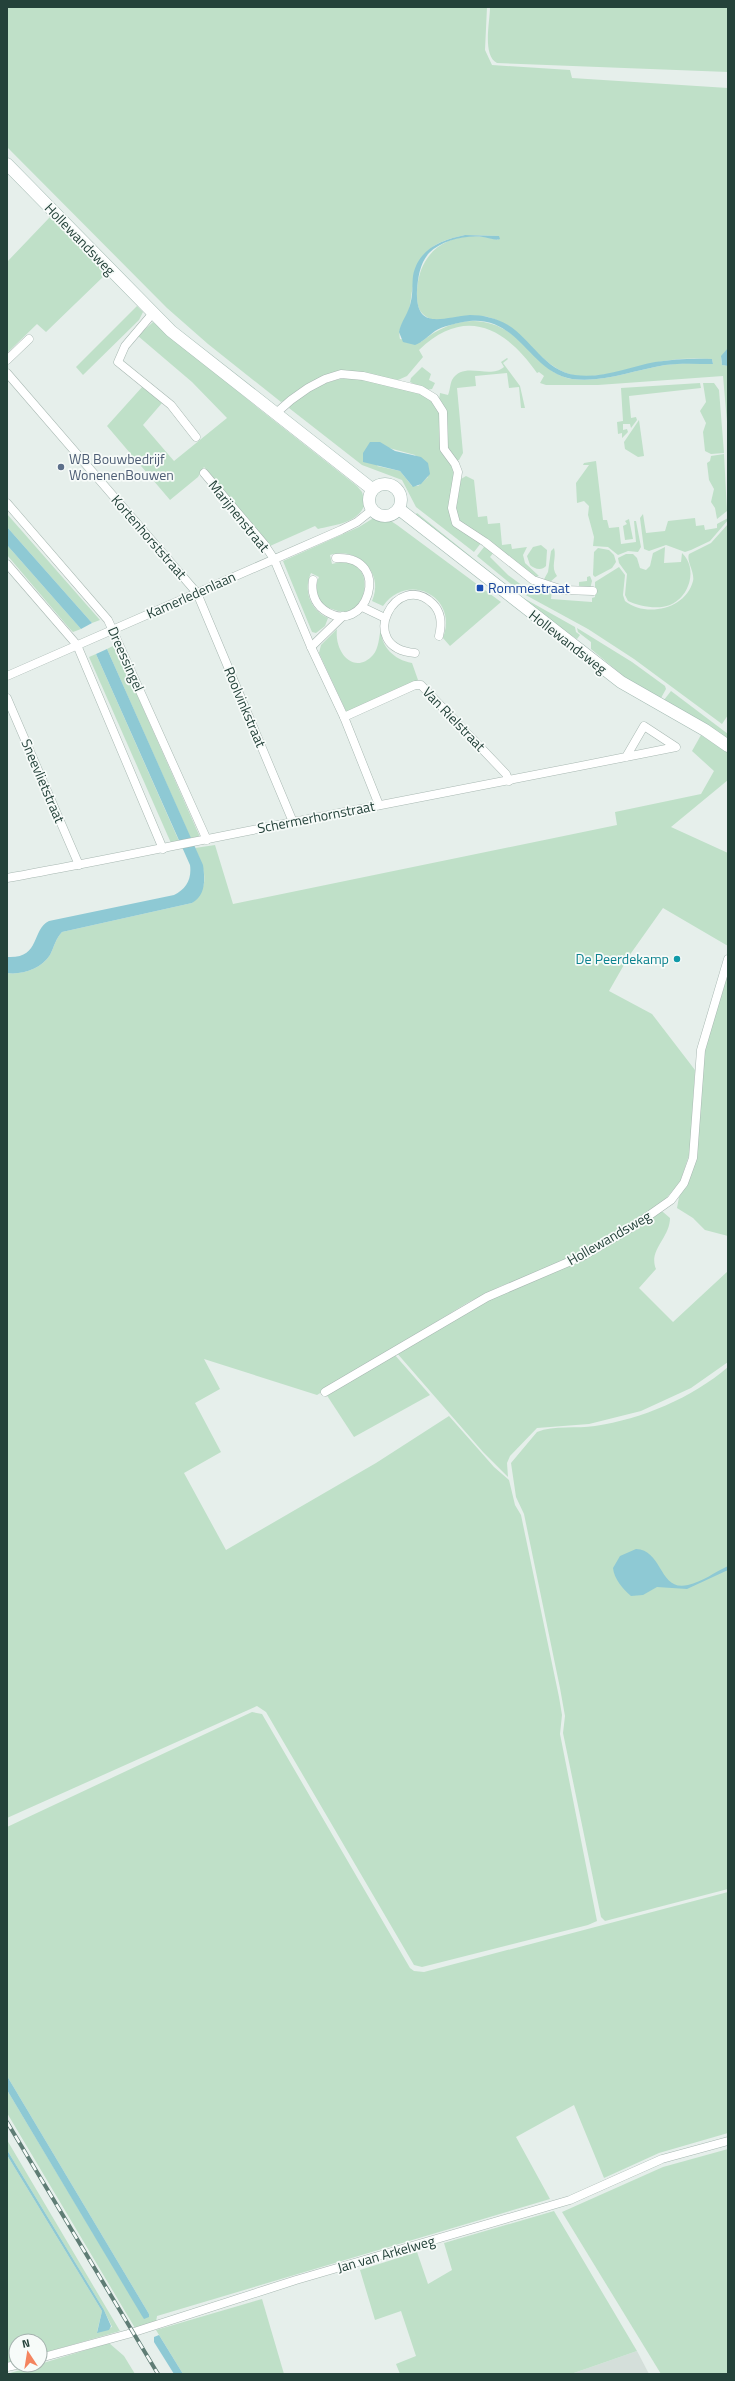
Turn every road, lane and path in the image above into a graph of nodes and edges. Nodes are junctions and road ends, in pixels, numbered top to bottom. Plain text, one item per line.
1 (7, 164) edge
2 (153, 313) junction
3 (29, 339) dead end
4 (7, 360) edge
5 (7, 373) edge
6 (275, 414) junction
7 (196, 437) dead end
8 (204, 473) dead end
9 (372, 489) junction
10 (7, 503) edge
11 (399, 509) junction
12 (372, 510) junction
13 (336, 558) dead end
14 (274, 559) junction
15 (7, 564) edge
16 (313, 580) dead end
17 (593, 591) dead end
18 (197, 592) junction
19 (362, 606) junction
20 (343, 616) junction
21 (385, 618) junction
22 (112, 630) junction
23 (439, 636) dead end
24 (77, 645) junction
25 (310, 647) junction
26 (415, 653) dead end
27 (7, 676) edge
28 (7, 698) edge
29 (344, 717) junction
30 (728, 746) edge
31 (626, 757) junction
32 (509, 781) junction
33 (379, 805) junction
34 (293, 822) junction
35 (207, 840) junction
36 (163, 849) junction
37 (79, 865) junction
38 (7, 878) edge
39 (728, 959) edge
40 (325, 1392) dead end
41 (728, 2141) edge
42 (48, 2356) edge

1 - 2 main road, Hollewandsweg
2 - 6 main road, Hollewandsweg
2 - 7 street
3 - 4 street
5 - 18 street, Kortenhorststraat
6 - 9 main road, Hollewandsweg
6 - 17 street
8 - 14 street, Marijnenstraat
9 - 11 main road
9 - 12 main road
10 - 22 street, Dreessingel
11 - 12 main road
11 - 30 main road, Hollewandsweg
12 - 14 street, Kamerledenlaan
13 - 19 street
14 - 18 street, Kamerledenlaan
14 - 25 street
15 - 24 street
16 - 20 street
18 - 22 street, Kamerledenlaan
18 - 34 street, Roolvinkstraat
19 - 20 street
19 - 21 street
20 - 25 street
21 - 23 street
21 - 26 street
22 - 24 street, Kamerledenlaan
22 - 35 street, Dreessingel
24 - 27 street, Kamerledenlaan
24 - 36 street
25 - 29 street
28 - 37 street, Sneevlietstraat
29 - 32 street, Van Rielstraat
29 - 33 street
31 - 31 street, Schermerhornstraat
31 - 32 street, Schermerhornstraat
32 - 33 street, Schermerhornstraat
33 - 34 street, Schermerhornstraat
34 - 35 street, Schermerhornstraat
35 - 36 street, Schermerhornstraat
36 - 37 street, Schermerhornstraat
37 - 38 street, Schermerhornstraat
39 - 40 street, Hollewandsweg
41 - 42 street, Jan van Arkelweg

